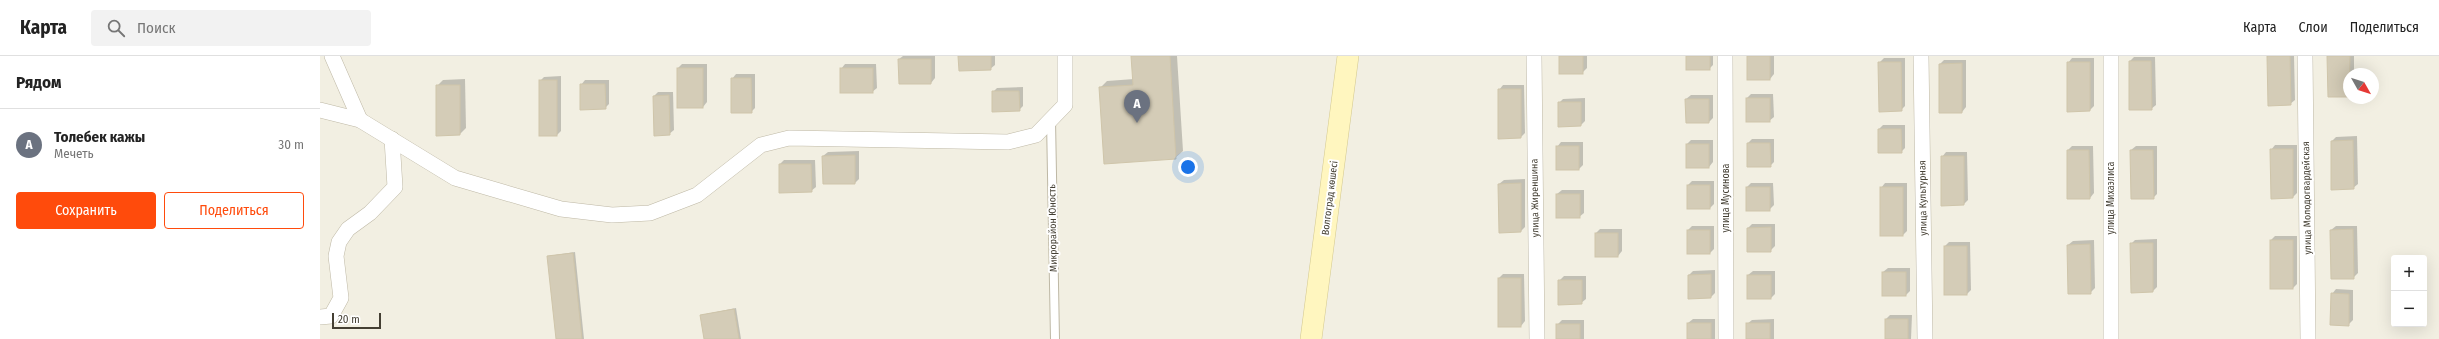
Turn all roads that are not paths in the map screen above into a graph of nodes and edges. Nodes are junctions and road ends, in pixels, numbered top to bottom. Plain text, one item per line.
1 (332, 56) edge
2 (1065, 56) edge
3 (1348, 56) edge
4 (1534, 56) edge
5 (1725, 56) edge
6 (1921, 56) edge
7 (2111, 56) edge
8 (2305, 56) edge
9 (320, 110) edge
10 (1051, 117) junction
11 (360, 120) junction
12 (392, 139) junction
13 (320, 317) edge
14 (1055, 339) edge
15 (1311, 339) edge
16 (1537, 339) edge
17 (1726, 339) edge
18 (1925, 339) edge
19 (2112, 339) edge
20 (2308, 339) edge

1 - 11 street
2 - 10 street
3 - 15 main road, Волгоград көшесі
4 - 16 street, улица Жиреншина
5 - 17 street, улица Мусинова
6 - 18 street, улица Культурная
7 - 19 street, улица Михаэлиса
8 - 20 street, улица Молодогвардейская
9 - 11 street
10 - 12 street
10 - 14 lane, Микрорайон Юность
11 - 12 street
12 - 13 street

